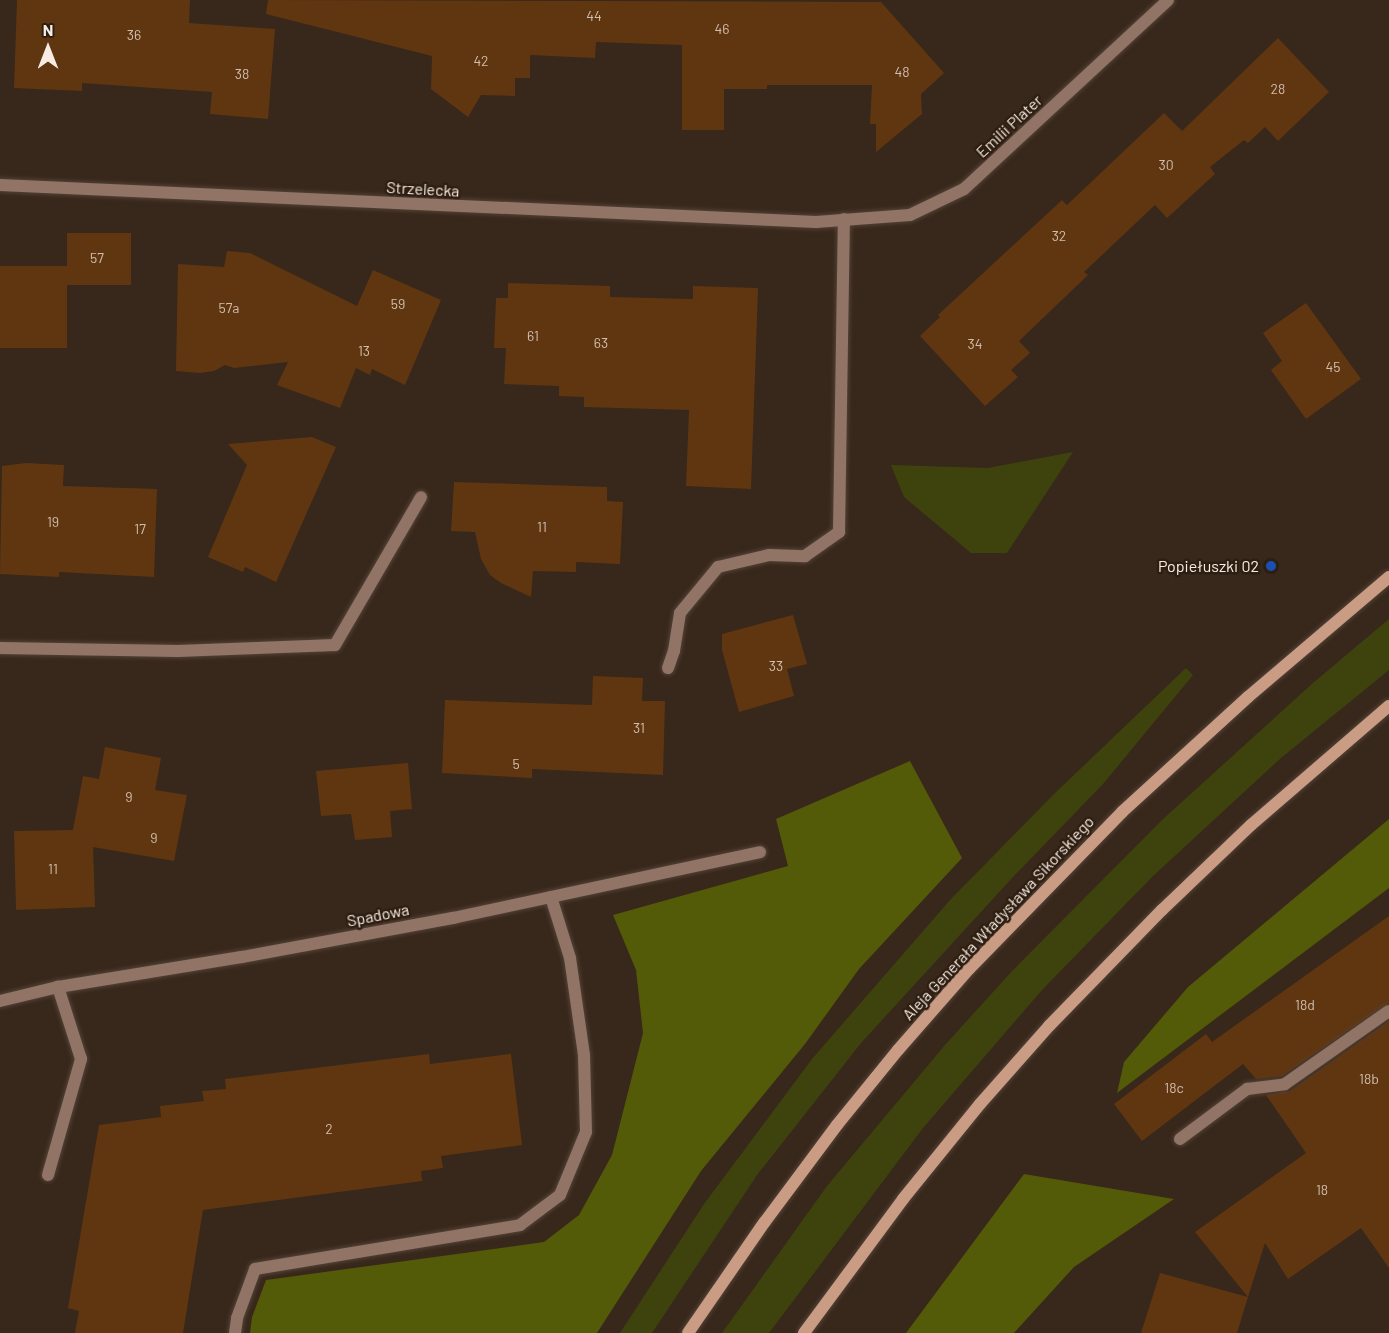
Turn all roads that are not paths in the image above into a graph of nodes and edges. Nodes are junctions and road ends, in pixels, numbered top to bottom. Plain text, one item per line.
1 (1168, 0) edge
2 (0, 185) edge
3 (844, 219) junction
4 (421, 497) dead end
5 (1389, 578) edge
6 (0, 648) edge
7 (668, 668) dead end
8 (1389, 706) edge
9 (760, 852) dead end
10 (551, 897) junction
11 (58, 987) junction
12 (0, 1001) edge
13 (1389, 1011) edge
14 (1180, 1138) dead end
15 (48, 1175) dead end
16 (235, 1333) edge
17 (688, 1333) edge
18 (804, 1333) edge

1 - 3 street, Emilii Plater
2 - 3 street, Strzelecka
3 - 7 street
4 - 6 street
5 - 17 main road, Aleja Generała Władysława Sikorskiego
8 - 18 main road
9 - 10 street, Spadowa
10 - 11 street, Spadowa
10 - 16 street
11 - 12 street, Spadowa
11 - 15 street
13 - 14 street

